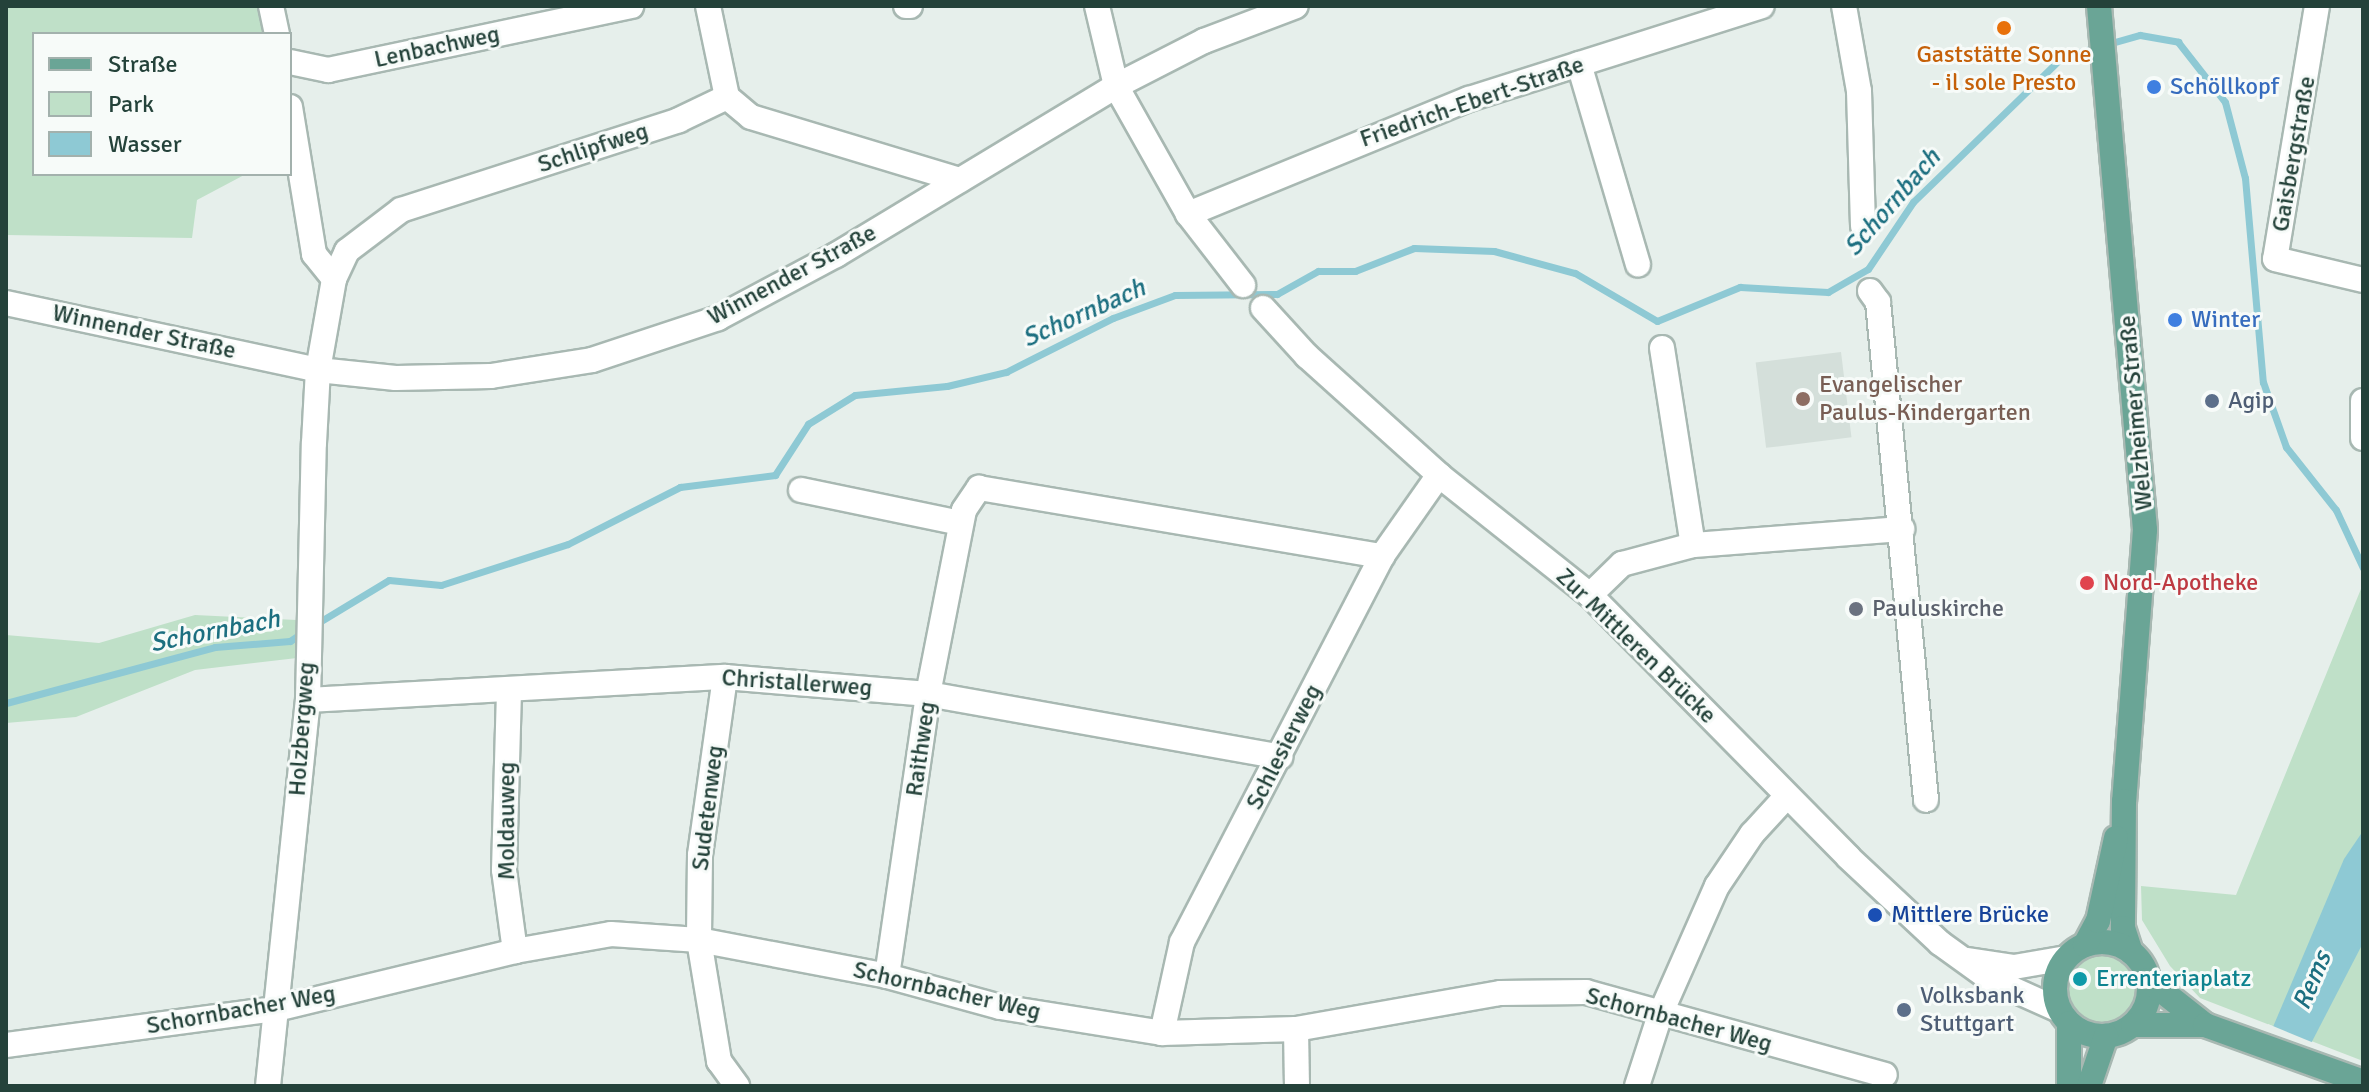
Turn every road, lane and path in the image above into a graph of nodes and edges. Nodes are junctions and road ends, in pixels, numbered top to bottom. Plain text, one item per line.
1 (271, 6) edge
2 (631, 6) edge
3 (708, 6) edge
4 (1097, 6) edge
5 (1296, 6) edge
6 (1762, 6) edge
7 (1844, 6) edge
8 (2317, 6) edge
9 (2099, 12) edge
10 (277, 32) edge
11 (292, 62) edge
12 (1579, 64) junction
13 (1116, 86) junction
14 (727, 97) junction
15 (292, 119) edge
16 (960, 180) junction
17 (1188, 214) junction
18 (1863, 226) dead end
19 (1638, 264) dead end
20 (334, 279) junction
21 (2363, 280) edge
22 (1243, 285) dead end
23 (1870, 291) dead end
24 (6, 303) edge
25 (1263, 308) dead end
26 (1662, 348) dead end
27 (318, 370) junction
28 (2363, 401) edge
29 (2363, 438) edge
30 (1439, 475) junction
31 (801, 490) dead end
32 (961, 523) junction
33 (1902, 529) junction
34 (1693, 545) junction
35 (1382, 556) junction
36 (1590, 595) junction
37 (725, 677) junction
38 (509, 691) junction
39 (928, 694) junction
40 (308, 700) junction
41 (1280, 757) junction
42 (1787, 796) junction
43 (1926, 800) dead end
44 (2124, 801) junction
45 (699, 940) junction
46 (515, 951) junction
47 (2076, 952) junction
48 (2131, 952) junction
49 (1965, 960) junction
50 (887, 976) junction
51 (2148, 980) junction
52 (276, 1009) junction
53 (1660, 1015) junction
54 (2064, 1017) junction
55 (2133, 1025) junction
56 (2205, 1025) junction
57 (1296, 1029) junction
58 (1162, 1033) junction
59 (2106, 1036) junction
60 (6, 1045) edge
61 (1885, 1075) dead end
62 (2363, 1082) edge
63 (268, 1086) edge
64 (737, 1086) edge
65 (1297, 1086) edge
66 (1637, 1086) edge
67 (2069, 1086) edge
68 (2089, 1086) edge

1 - 10 street
2 - 11 street, Lenbachweg
3 - 14 street
4 - 13 street
5 - 13 street, Winnender Straße
6 - 12 street, Friedrich-Ebert-Straße
7 - 18 street
8 - 21 street, Gaisbergstraße
9 - 44 main road, Welzheimer Straße
12 - 17 street, Friedrich-Ebert-Straße
12 - 19 street
13 - 16 street, Winnender Straße
13 - 17 street
14 - 16 street
14 - 20 street, Schlipfweg
15 - 20 street
16 - 27 street, Winnender Straße
17 - 22 street
20 - 27 street, Schlipfweg
23 - 33 street
24 - 27 street, Winnender Straße
25 - 30 street, Zur Mittleren Brücke
26 - 34 street
27 - 40 street, Holzbergweg
28 - 29 street
30 - 35 street, Schlesierweg
30 - 36 street, Zur Mittleren Brücke
31 - 32 street
32 - 35 street, Raithweg
32 - 39 street, Raithweg
33 - 34 street
33 - 43 street
34 - 36 street
35 - 41 street, Schlesierweg
36 - 42 street, Zur Mittleren Brücke
37 - 38 street, Christallerweg
37 - 39 street, Christallerweg
37 - 45 street, Sudetenweg
38 - 40 street, Christallerweg
38 - 46 street, Moldauweg
39 - 41 street, Christallerweg
39 - 50 street, Raithweg
40 - 52 street, Holzbergweg
41 - 58 street, Schlesierweg
42 - 49 street, Zur Mittleren Brücke
42 - 53 street
44 - 47 main road, Welzheimer Straße
44 - 48 main road, Welzheimer Straße
45 - 46 street, Schornbacher Weg
45 - 50 street, Schornbacher Weg
45 - 64 street, Sudetenweg
46 - 52 street, Schornbacher Weg
47 - 48 main road
47 - 49 street, Zur Mittleren Brücke
47 - 54 main road
48 - 51 main road
49 - 54 street, Zur Mittleren Brücke
50 - 58 street, Schornbacher Weg
51 - 55 main road
51 - 56 main road
52 - 60 street, Schornbacher Weg
52 - 63 street, Holzbergweg
53 - 57 street, Schornbacher Weg
53 - 61 street, Schornbacher Weg
53 - 66 street
54 - 59 main road
54 - 67 main road
55 - 56 main road
55 - 59 main road
56 - 62 main road
57 - 58 street, Schornbacher Weg
57 - 65 street
59 - 68 main road

